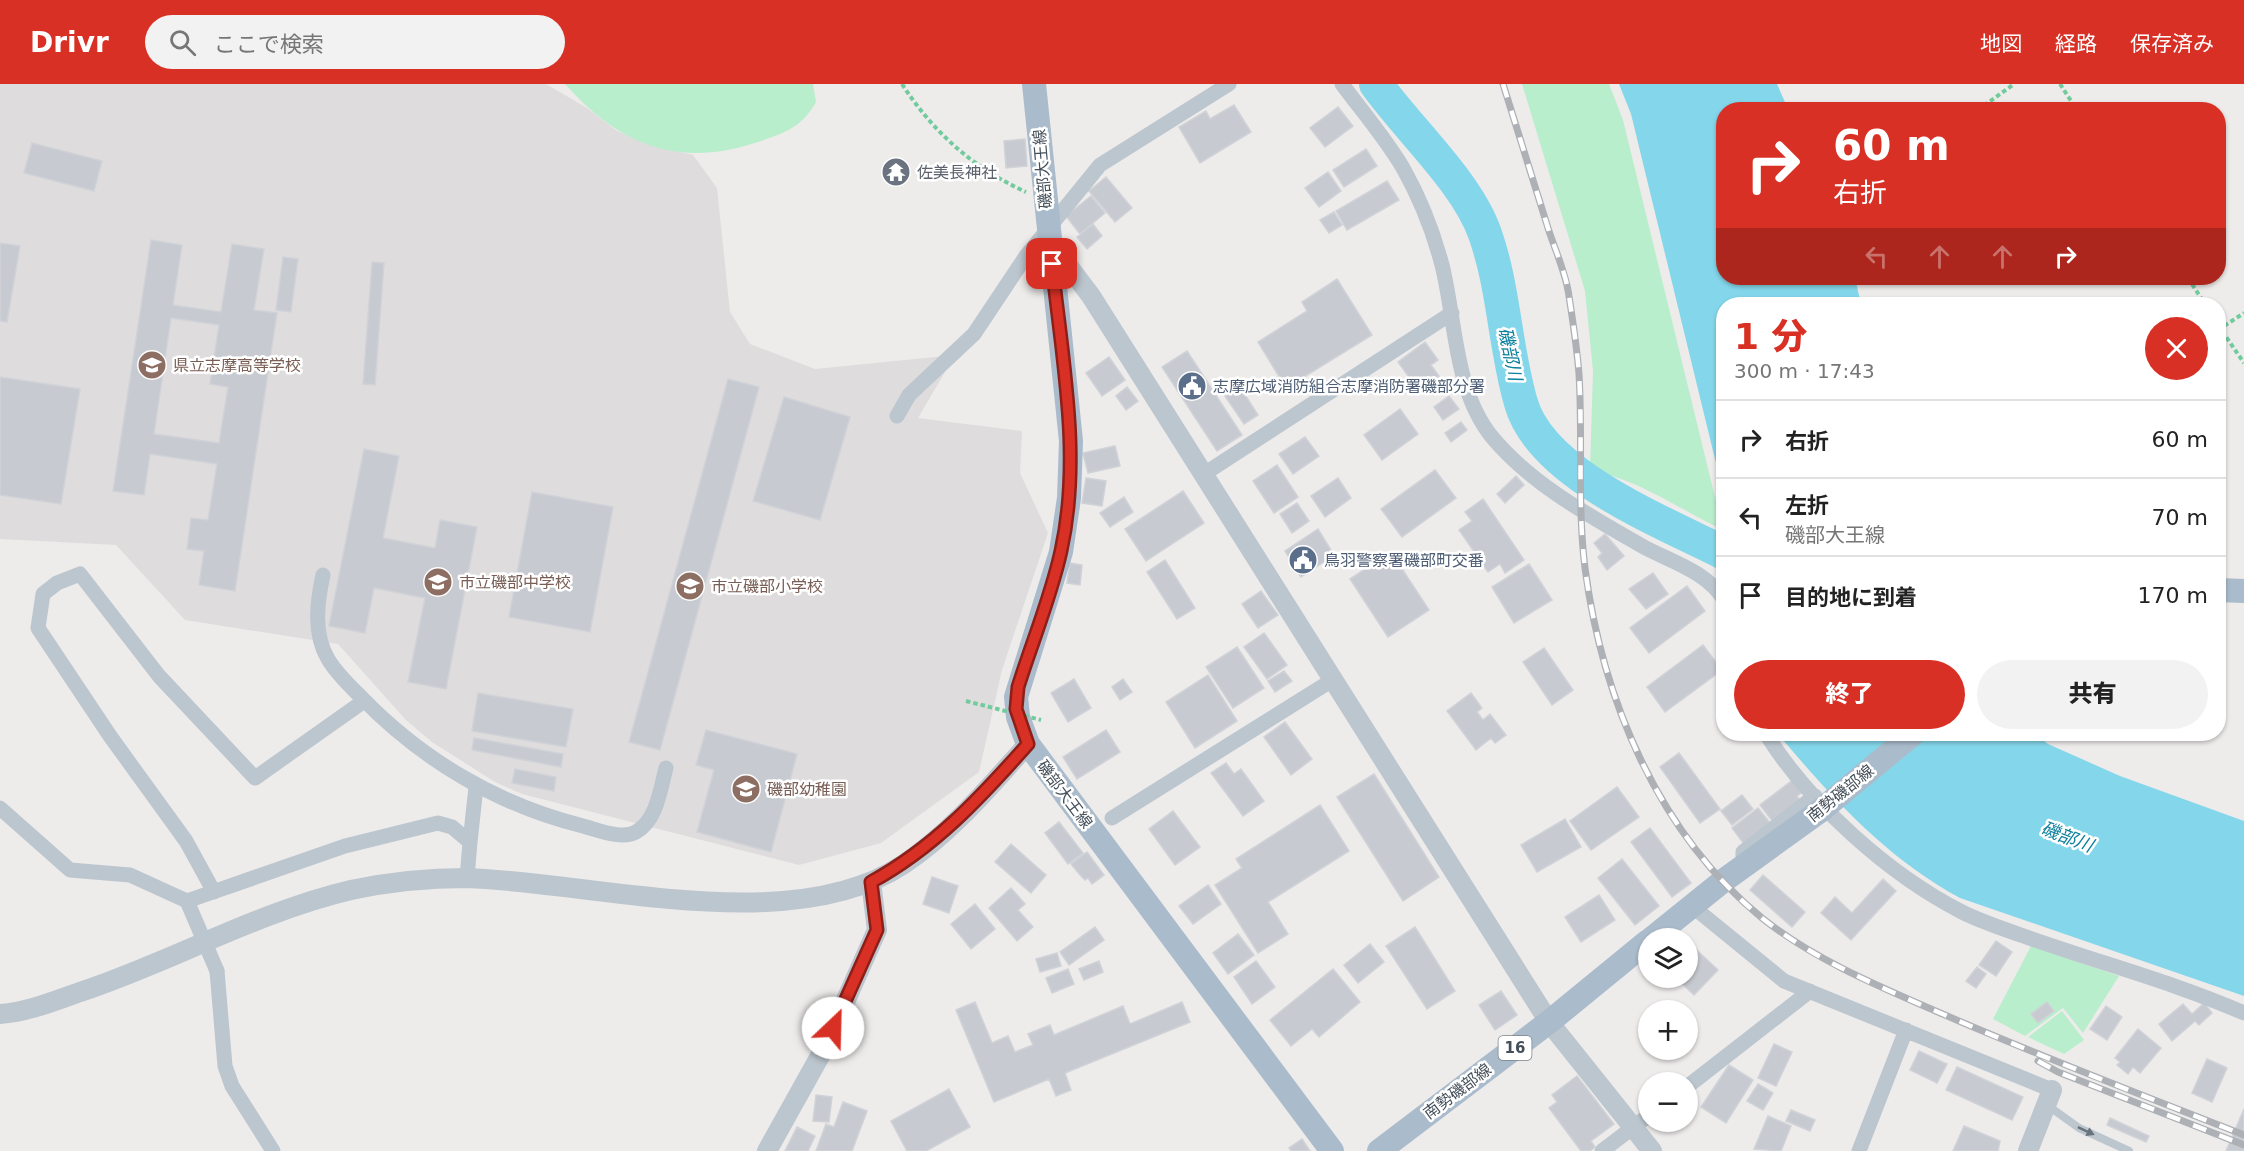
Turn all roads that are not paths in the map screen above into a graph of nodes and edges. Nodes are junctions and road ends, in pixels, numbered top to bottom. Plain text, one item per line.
1 (1034, 84) edge
2 (1229, 84) edge
3 (1342, 84) edge
4 (1049, 235) junction
5 (1452, 313) junction
6 (897, 417) dead end
7 (1204, 474) junction
8 (323, 575) dead end
9 (2226, 590) edge
10 (2244, 591) edge
11 (1716, 592) edge
12 (1334, 679) junction
13 (364, 701) junction
14 (1771, 741) edge
15 (1902, 741) edge
16 (1028, 744) junction
17 (666, 768) dead end
18 (476, 787) junction
19 (1817, 804) junction
20 (0, 808) edge
21 (1112, 818) dead end
22 (470, 842) junction
23 (467, 878) junction
24 (871, 882) junction
25 (214, 892) junction
26 (187, 901) junction
27 (1692, 906) junction
28 (1665, 928) edge
29 (1638, 950) edge
30 (1810, 991) junction
31 (2244, 1013) edge
32 (0, 1014) edge
33 (1549, 1022) junction
34 (1906, 1030) junction
35 (1698, 1078) edge
36 (2049, 1097) junction
37 (1638, 1124) edge
38 (1632, 1128) junction
39 (273, 1151) edge
40 (767, 1151) edge
41 (1332, 1151) edge
42 (1379, 1151) edge
43 (1602, 1151) edge
44 (1652, 1151) edge
45 (1859, 1151) edge
46 (2028, 1151) edge
47 (2129, 1151) edge

1 - 4 main road, 磯部大王線
2 - 4 street
3 - 5 street
4 - 6 street
4 - 7 street
4 - 16 main road, 磯部大王線
5 - 7 street
5 - 11 street
7 - 12 street
8 - 13 street
9 - 10 main road
12 - 21 street
12 - 33 street
13 - 18 street
13 - 25 street
14 - 19 street
15 - 19 main road, 南勢磯部線 / 16, bridge
16 - 24 street
16 - 41 main road, 磯部大王線
17 - 18 street
18 - 22 street
19 - 27 main road, 南勢磯部線 / 16
19 - 31 street
20 - 26 street
22 - 23 street
22 - 25 street
23 - 24 street
23 - 32 street
24 - 40 street
25 - 26 street
26 - 39 street, bridge
27 - 28 main road, 南勢磯部線 / 16
27 - 30 street
29 - 33 main road, 南勢磯部線 / 16
30 - 34 street
30 - 35 street
33 - 38 street
33 - 42 main road, 南勢磯部線 / 16
34 - 36 street
34 - 45 street
36 - 46 street
36 -> 47 lane
37 - 38 street
38 - 43 street
38 - 44 street

